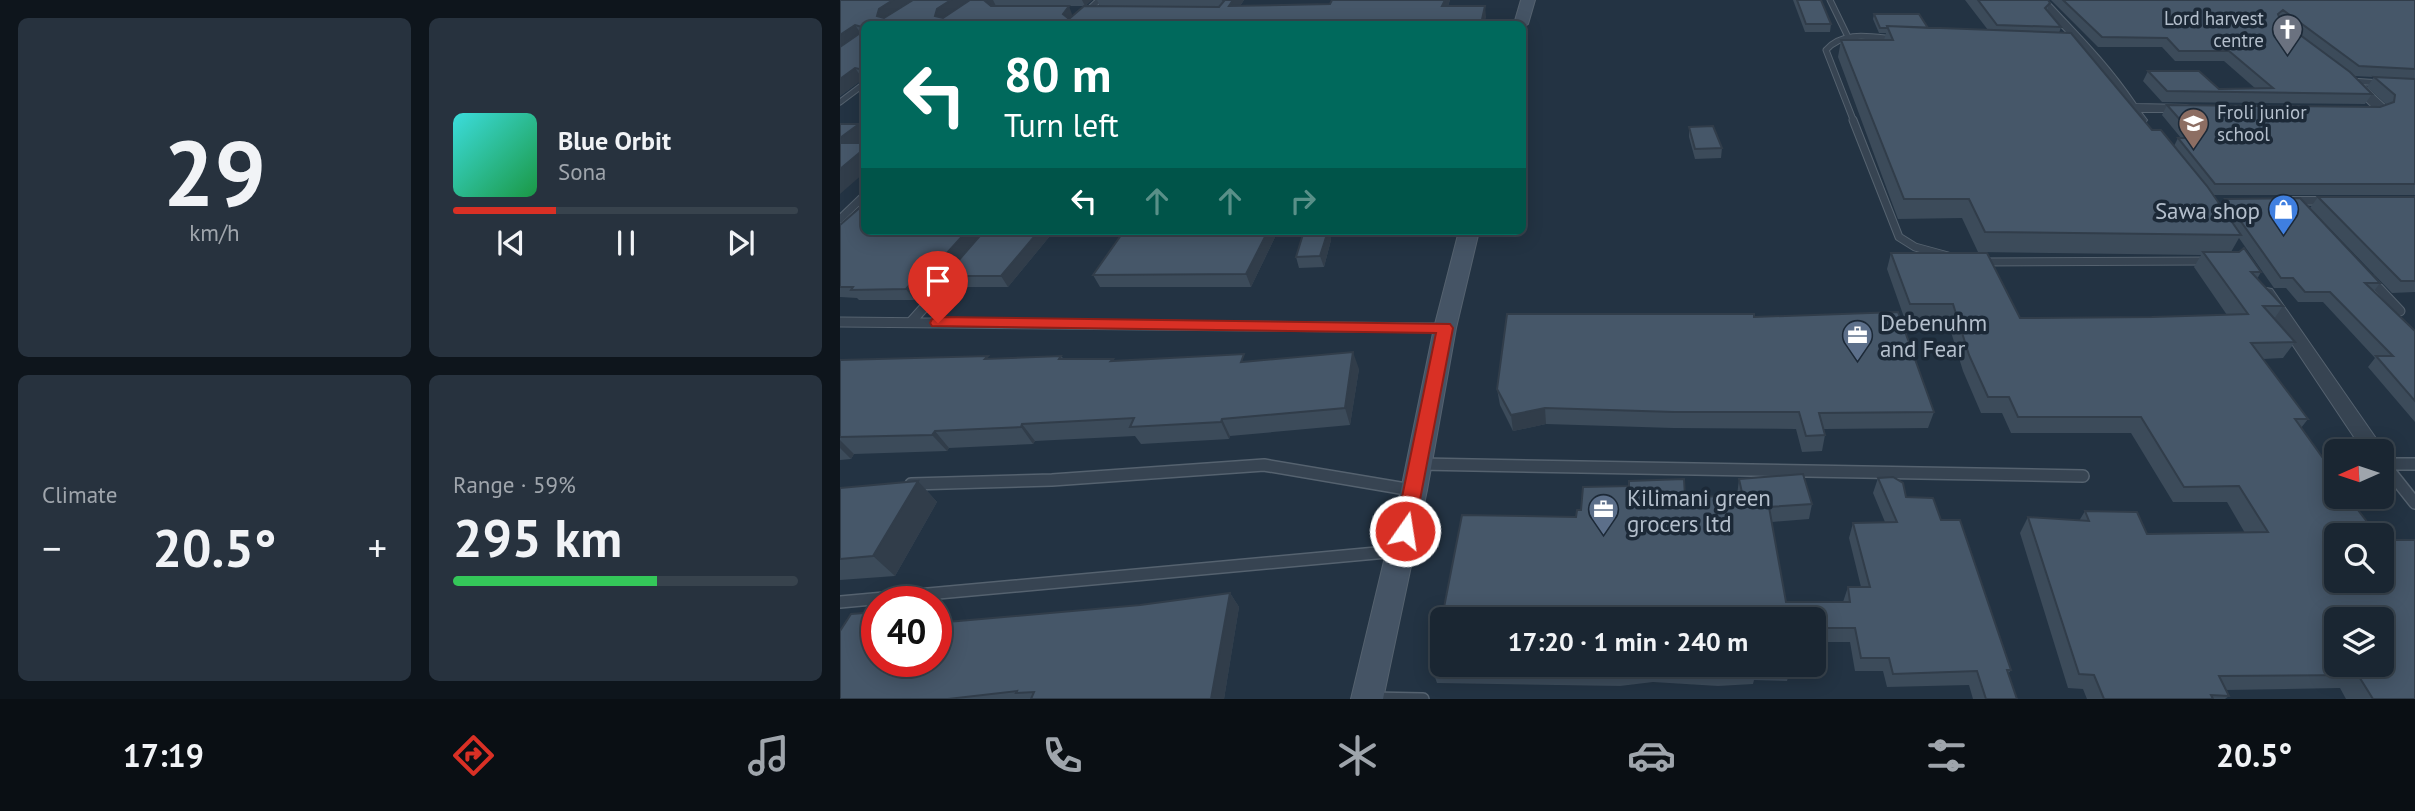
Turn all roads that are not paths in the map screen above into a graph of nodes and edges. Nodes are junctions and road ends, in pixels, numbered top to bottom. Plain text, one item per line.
1 (1099, 0) edge
2 (1528, 0) edge
3 (1830, 0) edge
4 (2041, 0) edge
5 (1073, 12) edge
6 (1086, 12) junction
7 (1100, 12) edge
8 (1076, 21) edge
9 (1522, 21) edge
10 (1848, 37) junction
11 (1902, 39) edge
12 (2347, 78) joint
13 (2391, 83) edge
14 (861, 86) edge
15 (853, 92) junction
16 (861, 93) edge
17 (840, 102) edge
18 (2130, 108) junction
19 (2197, 109) edge
20 (2345, 111) edge
21 (2146, 127) edge
22 (861, 199) edge
23 (2267, 201) edge
24 (2357, 201) edge
25 (840, 219) edge
26 (1468, 235) edge
27 (1961, 259) edge
28 (965, 261) edge
29 (2216, 261) edge
30 (1974, 262) edge
31 (2362, 271) edge
32 (2259, 281) edge
33 (2400, 311) dead end
34 (840, 322) edge
35 (911, 322) junction
36 (1445, 328) junction
37 (2366, 439) edge
38 (2394, 461) edge
39 (1418, 464) junction
40 (2415, 464) edge
41 (2083, 476) dead end
42 (2394, 477) edge
43 (894, 485) edge
44 (1414, 490) junction
45 (2415, 503) edge
46 (1400, 551) junction
47 (840, 602) edge
48 (1367, 698) edge
49 (1423, 699) edge

1 - 6 lane
2 - 9 street
3 - 10 lane
4 - 18 street
5 - 6 lane
6 - 7 lane
6 - 8 lane
10 - 11 lane
10 - 27 lane
12 - 13 lane
12 - 20 street
14 - 15 lane
15 - 16 lane
15 - 17 lane
18 - 19 street
18 - 21 street
22 - 25 lane
23 - 24 street
26 - 36 street
28 - 35 lane
29 - 30 lane
31 - 33 lane
32 - 37 street
34 - 35 lane
35 - 36 lane
36 - 39 street
38 - 40 lane
39 - 41 lane
39 - 44 street
42 - 45 lane
43 - 44 lane
44 - 46 street
46 - 47 lane
46 - 48 street
48 - 49 lane

